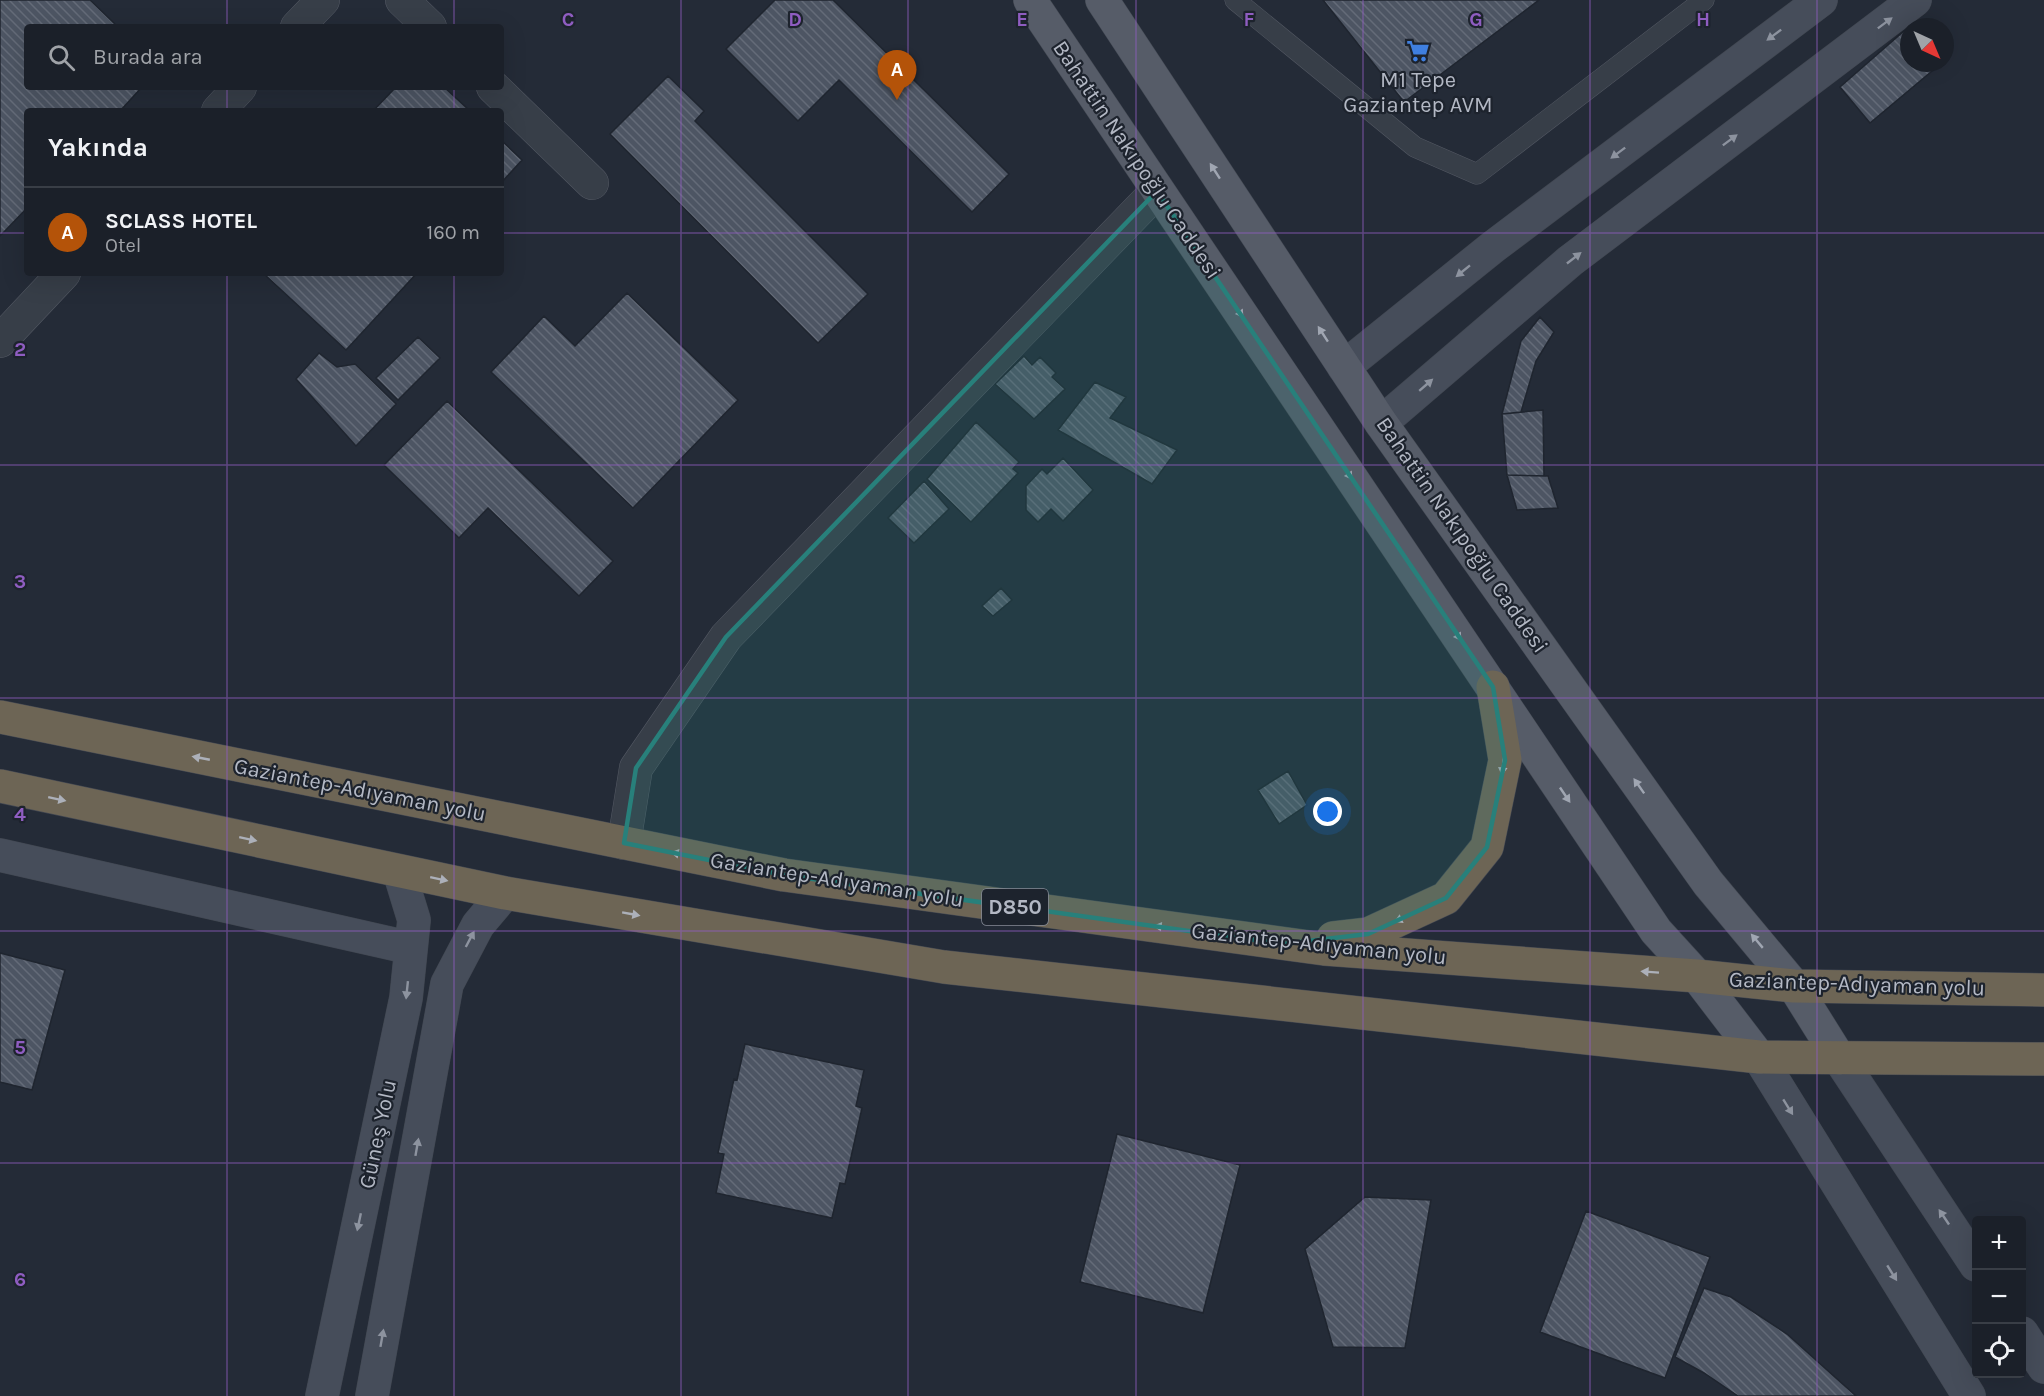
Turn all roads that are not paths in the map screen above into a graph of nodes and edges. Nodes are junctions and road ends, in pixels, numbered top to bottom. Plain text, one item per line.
1 (322, 0) edge
2 (402, 0) edge
3 (1030, 0) edge
4 (1102, 0) edge
5 (1235, 0) edge
6 (1704, 0) edge
7 (1821, 0) edge
8 (1915, 0) edge
9 (300, 24) edge
10 (427, 24) edge
11 (237, 90) edge
12 (496, 90) edge
13 (221, 108) edge
14 (592, 183) dead end
15 (1157, 191) junction
16 (61, 276) edge
17 (0, 341) edge
18 (1344, 367) junction
19 (1382, 423) junction
20 (1493, 687) junction
21 (0, 717) edge
22 (0, 786) edge
23 (624, 843) junction
24 (0, 855) edge
25 (399, 871) junction
26 (505, 893) junction
27 (1283, 944) junction
28 (411, 948) junction
29 (1697, 976) junction
30 (1794, 986) junction
31 (2044, 990) edge
32 (1759, 1057) junction
33 (1839, 1058) junction
34 (2044, 1059) edge
35 (1972, 1258) edge
36 (2026, 1339) edge
37 (2044, 1367) edge
38 (322, 1396) edge
39 (372, 1396) edge
40 (1969, 1396) edge

1 - 9 street
2 - 10 street
3 - 15 main road, Bahattin Nakıpoğlu Caddesi
18 -> 4 main road, Bahattin Nakıpoğlu Caddesi
5 - 6 lane
7 -> 18 street
19 -> 8 street
11 - 13 street
12 - 14 street
15 -> 20 main road, Bahattin Nakıpoğlu Caddesi
15 - 23 street
16 - 17 street
18 - 19 main road, Bahattin Nakıpoğlu Caddesi
30 -> 19 main road, Bahattin Nakıpoğlu Caddesi
20 -> 27 highway
20 -> 29 main road, Bahattin Nakıpoğlu Caddesi
23 -> 21 highway, Gaziantep-Adıyaman yolu / D850
22 -> 25 highway
27 -> 23 highway, Gaziantep-Adıyaman yolu / D850
24 - 28 street
25 -> 26 highway
25 - 28 street, Güneş Yolu
26 -> 32 highway
39 -> 26 street, Güneş Yolu
29 -> 27 highway, Gaziantep-Adıyaman yolu / D850
28 -> 38 street, Güneş Yolu
29 - 30 highway, Gaziantep-Adıyaman yolu / D850
29 - 32 main road, Bahattin Nakıpoğlu Caddesi
30 - 31 highway, Gaziantep-Adıyaman yolu / D850
30 - 33 main road, Bahattin Nakıpoğlu Caddesi
32 - 33 highway
32 -> 40 street
33 - 34 highway
35 -> 33 street
36 - 37 street

